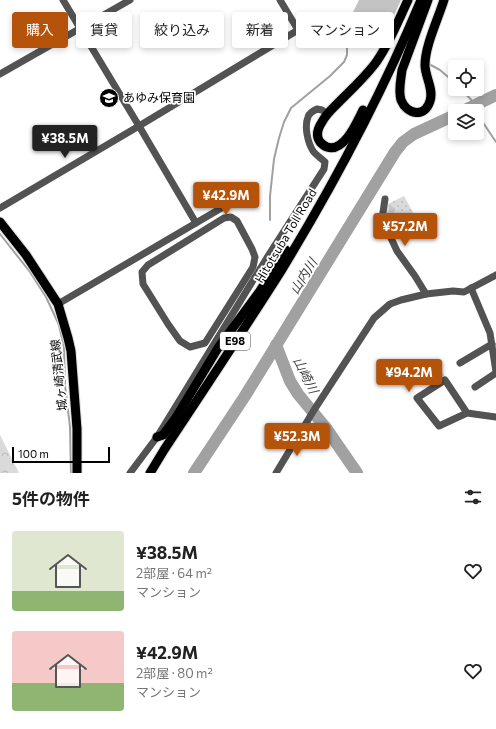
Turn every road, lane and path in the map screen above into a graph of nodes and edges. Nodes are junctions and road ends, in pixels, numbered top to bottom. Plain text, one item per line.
1 (63, 0) edge
2 (130, 0) edge
3 (280, 0) edge
4 (408, 0) edge
5 (421, 0) edge
6 (428, 0) edge
7 (444, 0) edge
8 (109, 12) edge
9 (76, 22) edge
10 (76, 31) edge
11 (404, 40) junction
12 (92, 48) edge
13 (0, 74) edge
14 (327, 114) junction
15 (140, 126) junction
16 (247, 193) dead end
17 (385, 199) dead end
18 (318, 207) junction
19 (0, 208) edge
20 (0, 222) edge
21 (196, 223) junction
22 (188, 227) junction
23 (194, 236) junction
24 (496, 275) edge
25 (471, 288) junction
26 (426, 294) junction
27 (58, 304) junction
28 (493, 333) edge
29 (492, 344) junction
30 (460, 363) dead end
31 (496, 372) edge
32 (475, 387) dead end
33 (468, 413) junction
34 (496, 417) edge
35 (157, 436) junction
36 (77, 473) edge
37 (130, 473) edge
38 (150, 473) edge
39 (276, 473) edge

1 - 9 street
2 - 8 street
3 - 15 street
4 - 14 main road
5 - 11 main road, Hitotsuba Toll Road / E98
6 - 7 main road
10 - 13 street
11 - 14 main road
11 - 18 main road, Hitotsuba Toll Road / E98
12 - 15 street
14 - 35 street
15 - 19 street
15 - 21 street
16 - 21 street
17 - 26 street
18 - 35 main road
18 - 38 main road, Hitotsuba Toll Road / E98
20 - 27 main road, 城ヶ崎清武線
21 - 22 street
22 - 23 street
22 - 27 street
23 - 23 street
24 - 25 street
25 - 26 street
25 - 28 street
26 - 39 street
27 - 36 main road, 城ヶ崎清武線
28 - 29 street
29 - 30 street
29 - 31 street
31 - 32 street
33 - 33 street
33 - 34 street
35 - 37 street

